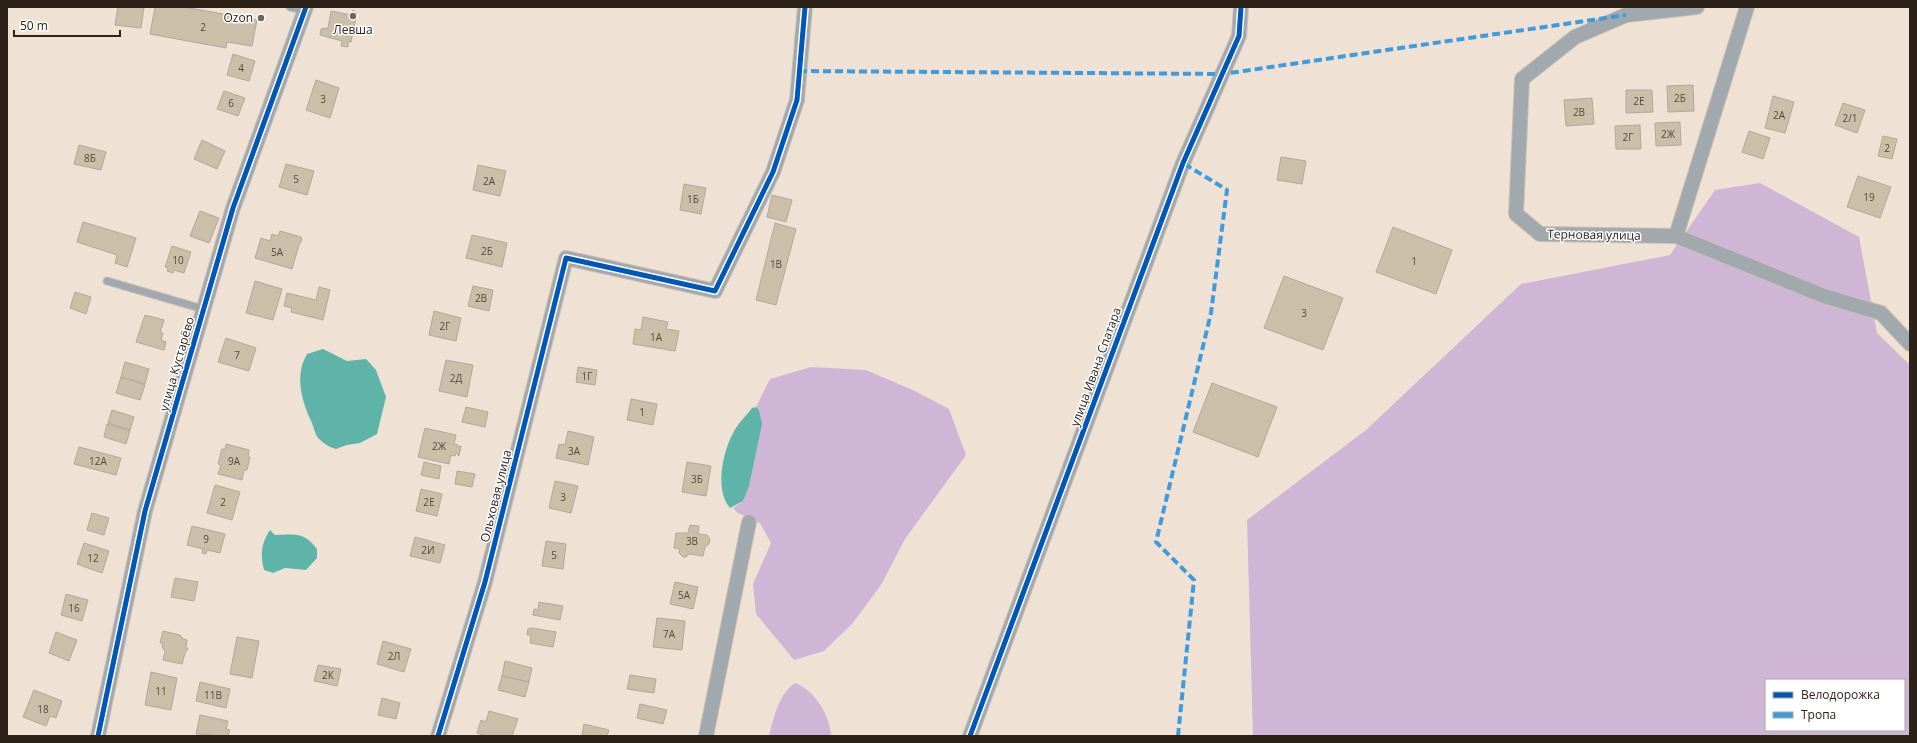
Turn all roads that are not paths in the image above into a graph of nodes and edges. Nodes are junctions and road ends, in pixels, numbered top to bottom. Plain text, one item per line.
1 (290, 7) edge
2 (805, 7) edge
3 (1241, 7) edge
4 (1697, 7) edge
5 (1747, 7) edge
6 (306, 9) edge
7 (1676, 236) junction
8 (107, 281) dead end
9 (203, 309) junction
10 (1910, 344) edge
11 (749, 522) dead end
12 (98, 736) edge
13 (438, 736) edge
14 (706, 736) edge
15 (970, 736) edge

1 - 6 lane
2 - 13 street, Ольховая улица
3 - 15 street, улица Ивана Спатара
4 - 7 street, Терновая улица
5 - 7 street
6 - 9 street, улица Кустарёво
7 - 10 street, Терновая улица
8 - 9 lane
9 - 12 street, улица Кустарёво
11 - 14 street

